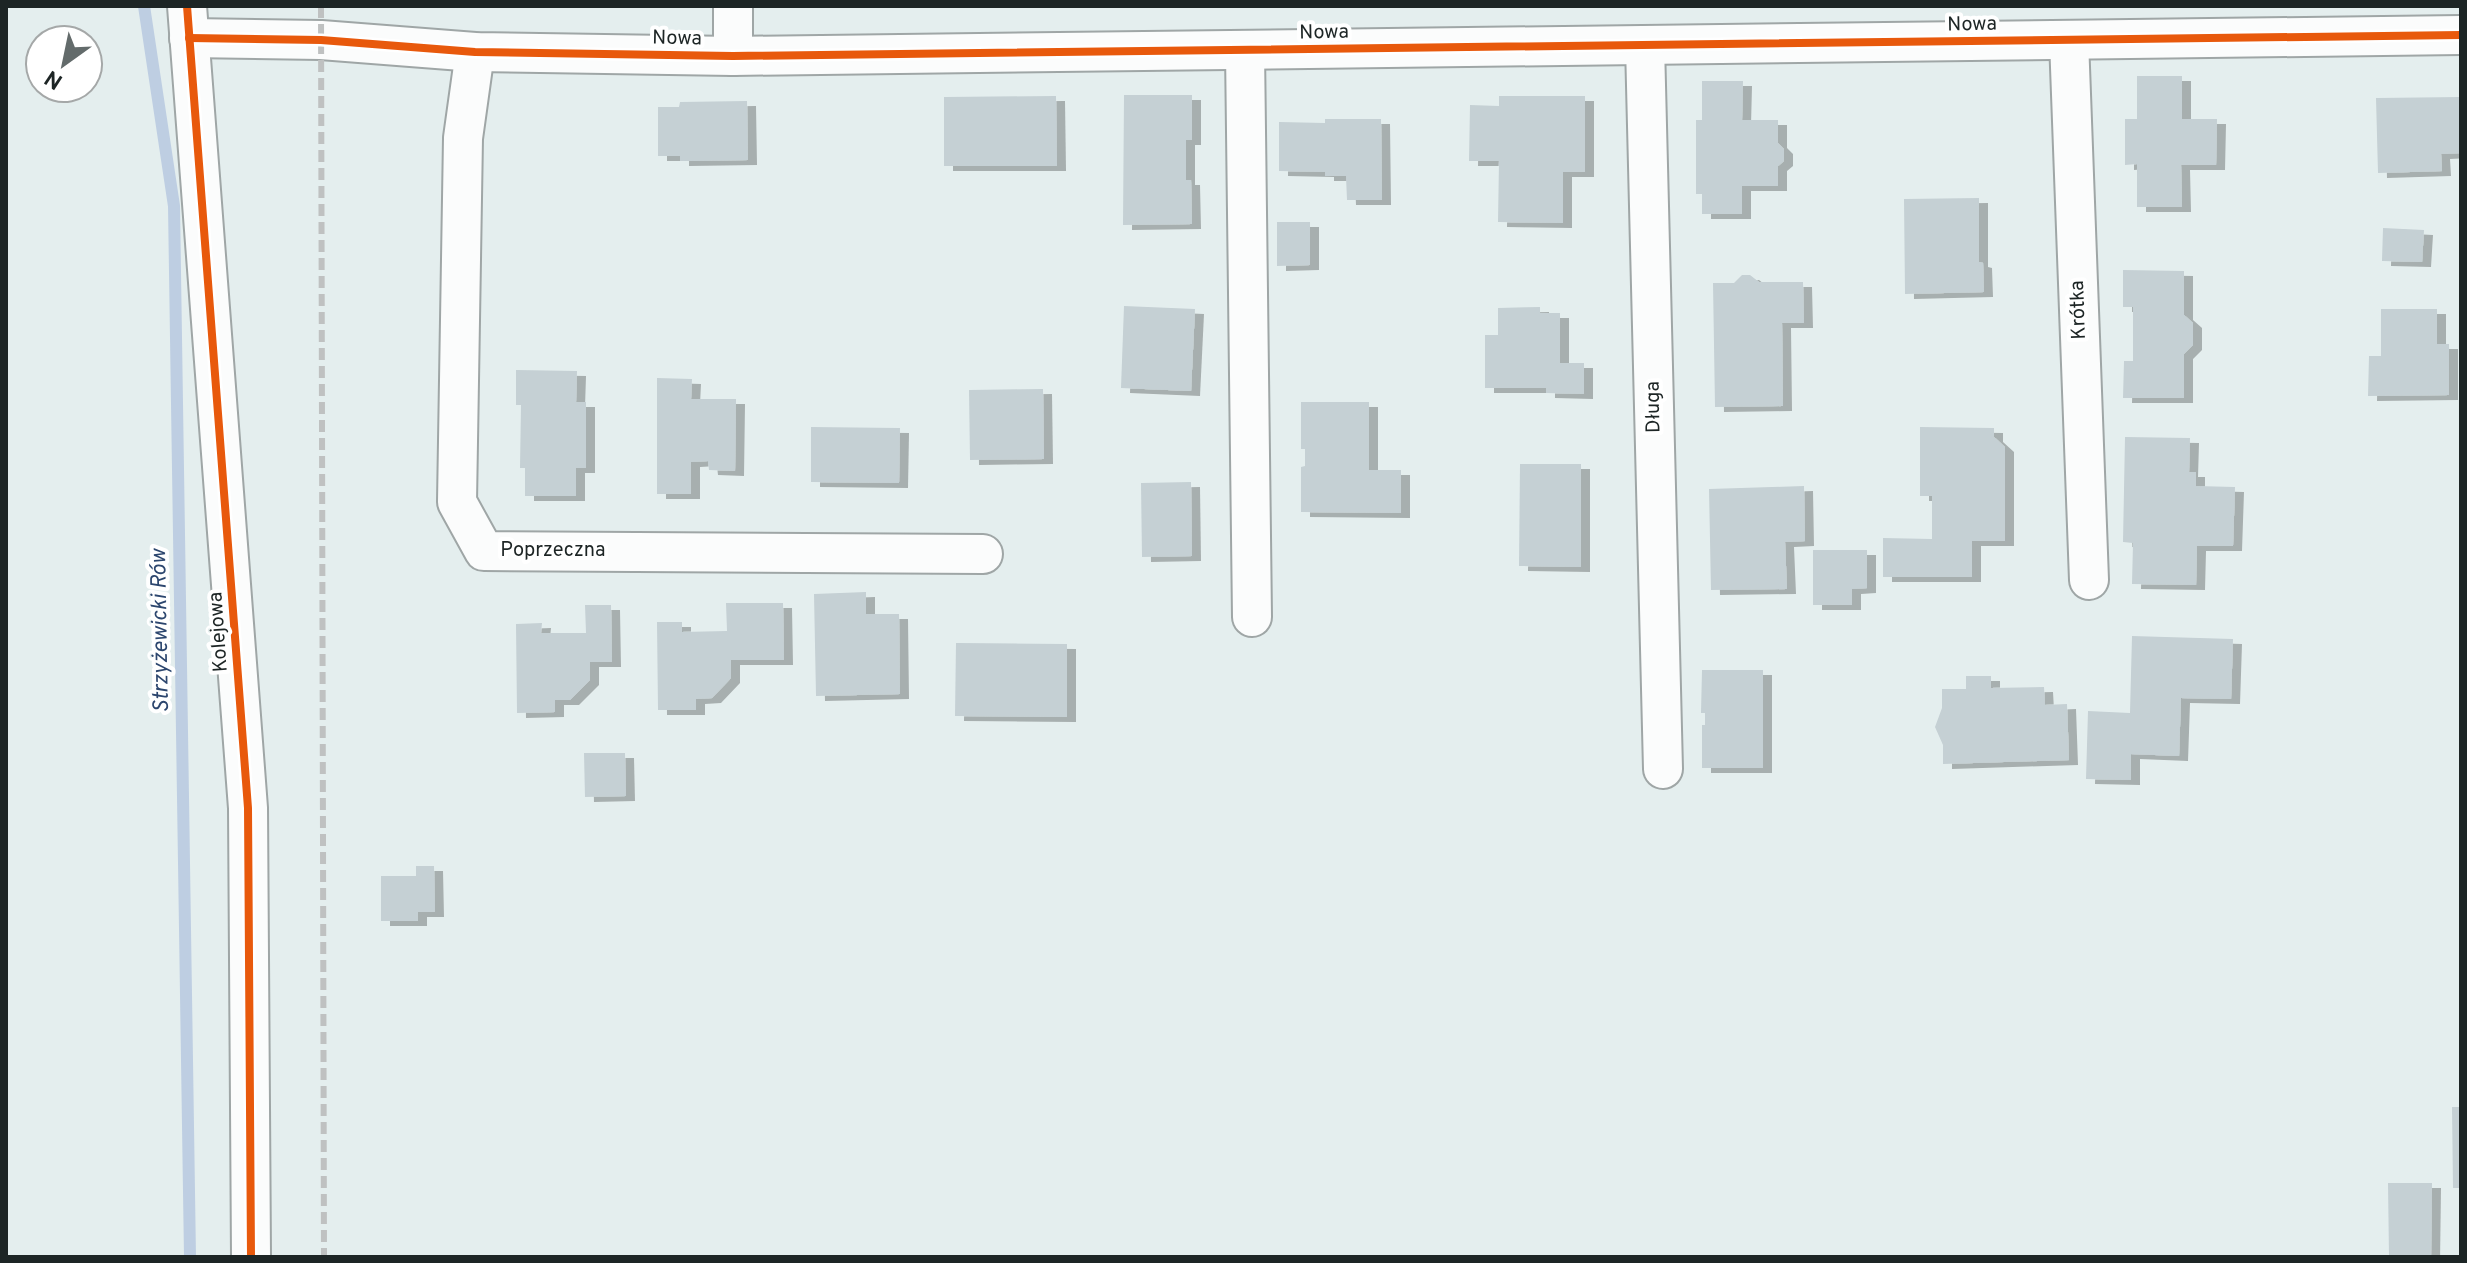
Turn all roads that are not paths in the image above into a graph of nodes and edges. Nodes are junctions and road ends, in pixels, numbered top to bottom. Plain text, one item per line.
1 (733, 6) edge
2 (188, 22) edge
3 (2222, 22) edge
4 (2461, 35) edge
5 (2069, 40) junction
6 (1645, 45) junction
7 (1245, 50) junction
8 (475, 52) junction
9 (733, 56) junction
10 (983, 554) dead end
11 (2089, 580) dead end
12 (1252, 617) dead end
13 (1663, 769) dead end
14 (251, 1257) edge

1 - 9 street
2 - 8 street, Nowa
2 - 14 street, Kolejowa
3 - 4 street, Nowa
3 - 5 street, Nowa
5 - 6 street, Nowa
5 - 11 street, Krótka
6 - 7 street, Nowa
6 - 13 street, Długa
7 - 9 street, Nowa
7 - 12 street
8 - 9 street, Nowa
8 - 10 street, Poprzeczna

